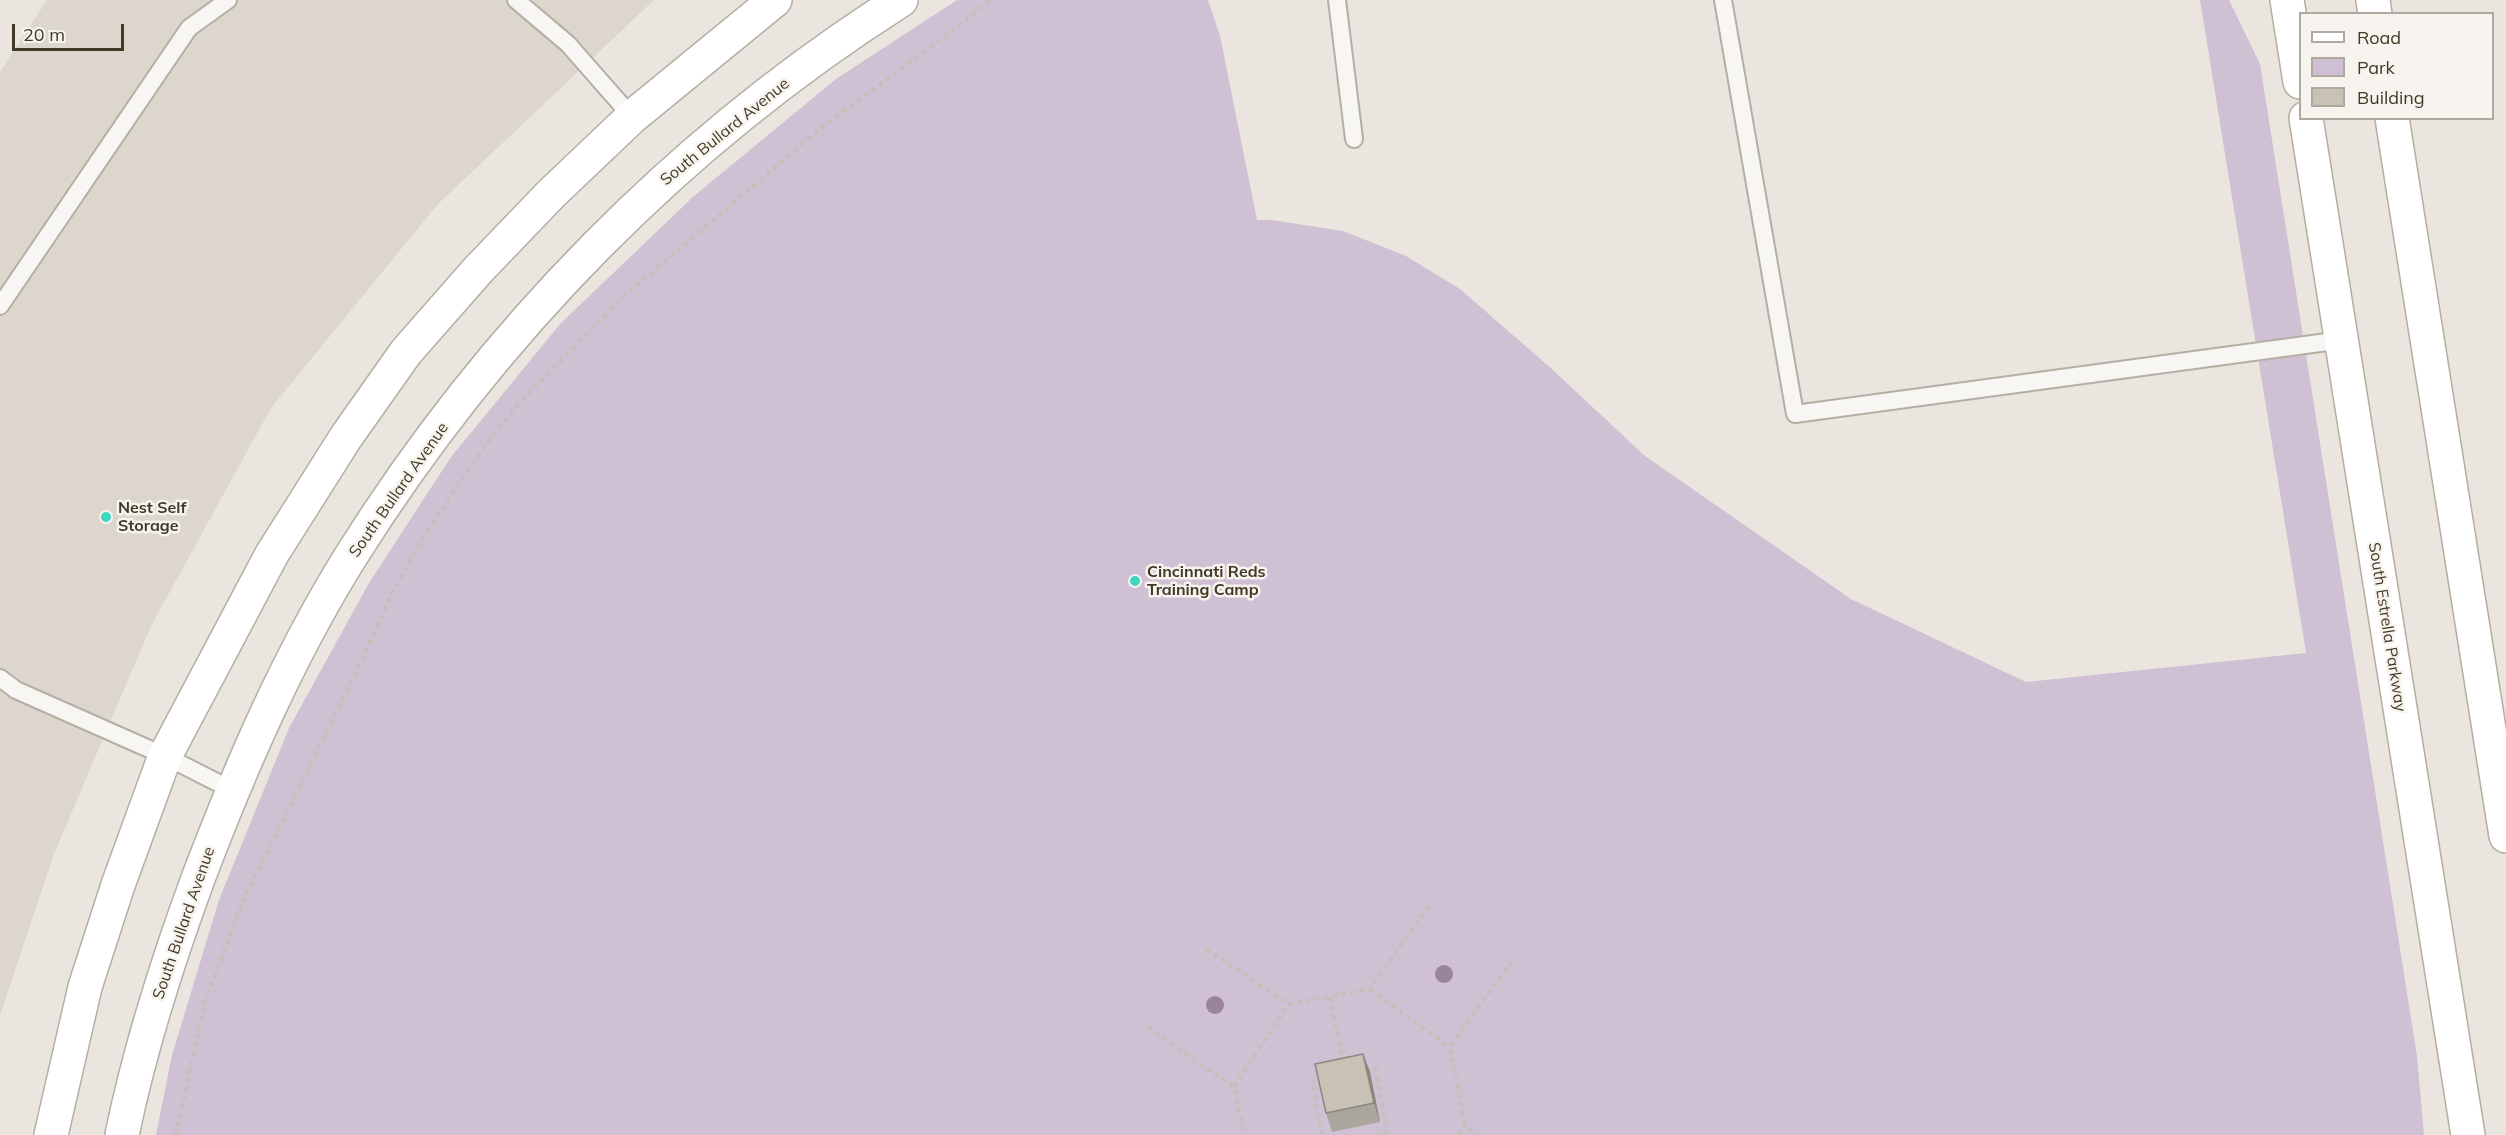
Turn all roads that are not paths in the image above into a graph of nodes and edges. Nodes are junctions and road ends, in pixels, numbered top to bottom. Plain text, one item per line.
1 (228, 0) edge
2 (516, 0) edge
3 (775, 0) edge
4 (901, 0) edge
5 (1337, 0) edge
6 (1723, 0) edge
7 (2288, 0) edge
8 (2299, 69) edge
9 (632, 117) junction
10 (2306, 120) edge
11 (2392, 120) edge
12 (1354, 139) dead end
13 (0, 306) edge
14 (2342, 340) junction
15 (0, 678) edge
16 (165, 756) junction
17 (232, 790) junction
18 (2506, 836) edge
19 (51, 1135) edge
20 (122, 1135) edge
21 (2468, 1135) edge

1 - 13 lane
2 - 9 lane
3 - 9 main road
4 - 17 main road, South Bullard Avenue
5 - 12 lane
6 - 14 lane
7 - 8 main road
9 - 16 main road
10 - 14 main road, South Estrella Parkway
11 - 18 main road
14 - 21 main road, South Estrella Parkway
15 - 16 lane
16 - 17 lane
16 - 19 main road
17 - 20 main road, South Bullard Avenue

